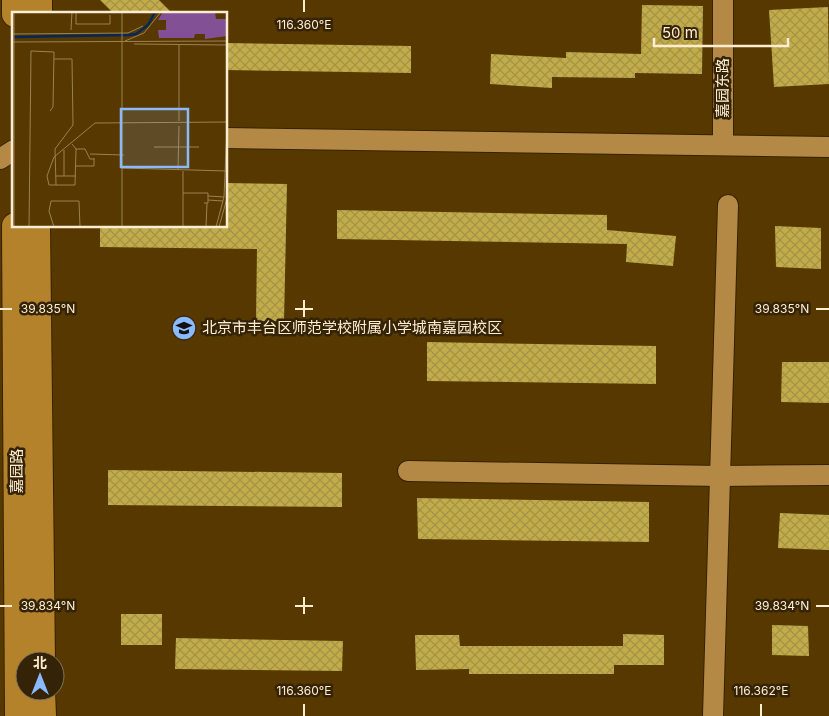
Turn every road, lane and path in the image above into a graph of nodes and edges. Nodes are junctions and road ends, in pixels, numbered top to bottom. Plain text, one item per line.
1 (724, 0) edge
2 (228, 138) edge
3 (723, 145) junction
4 (829, 147) edge
5 (12, 151) edge
6 (0, 159) edge
7 (728, 205) dead end
8 (15, 228) edge
9 (37, 228) edge
10 (408, 471) dead end
11 (829, 475) edge
12 (721, 476) junction
13 (20, 575) edge
14 (39, 651) edge
15 (42, 701) edge
16 (18, 716) edge
17 (42, 716) edge
18 (713, 716) edge

1 - 3 street, 嘉园东路
2 - 3 street
3 - 4 street
5 - 6 street
7 - 12 street
8 - 13 main road, 嘉园路
9 - 13 main road, 嘉园路
10 - 12 street
11 - 12 street
12 - 18 street
13 - 14 main road, 嘉园路
13 - 16 main road, 嘉园路
15 - 17 main road

